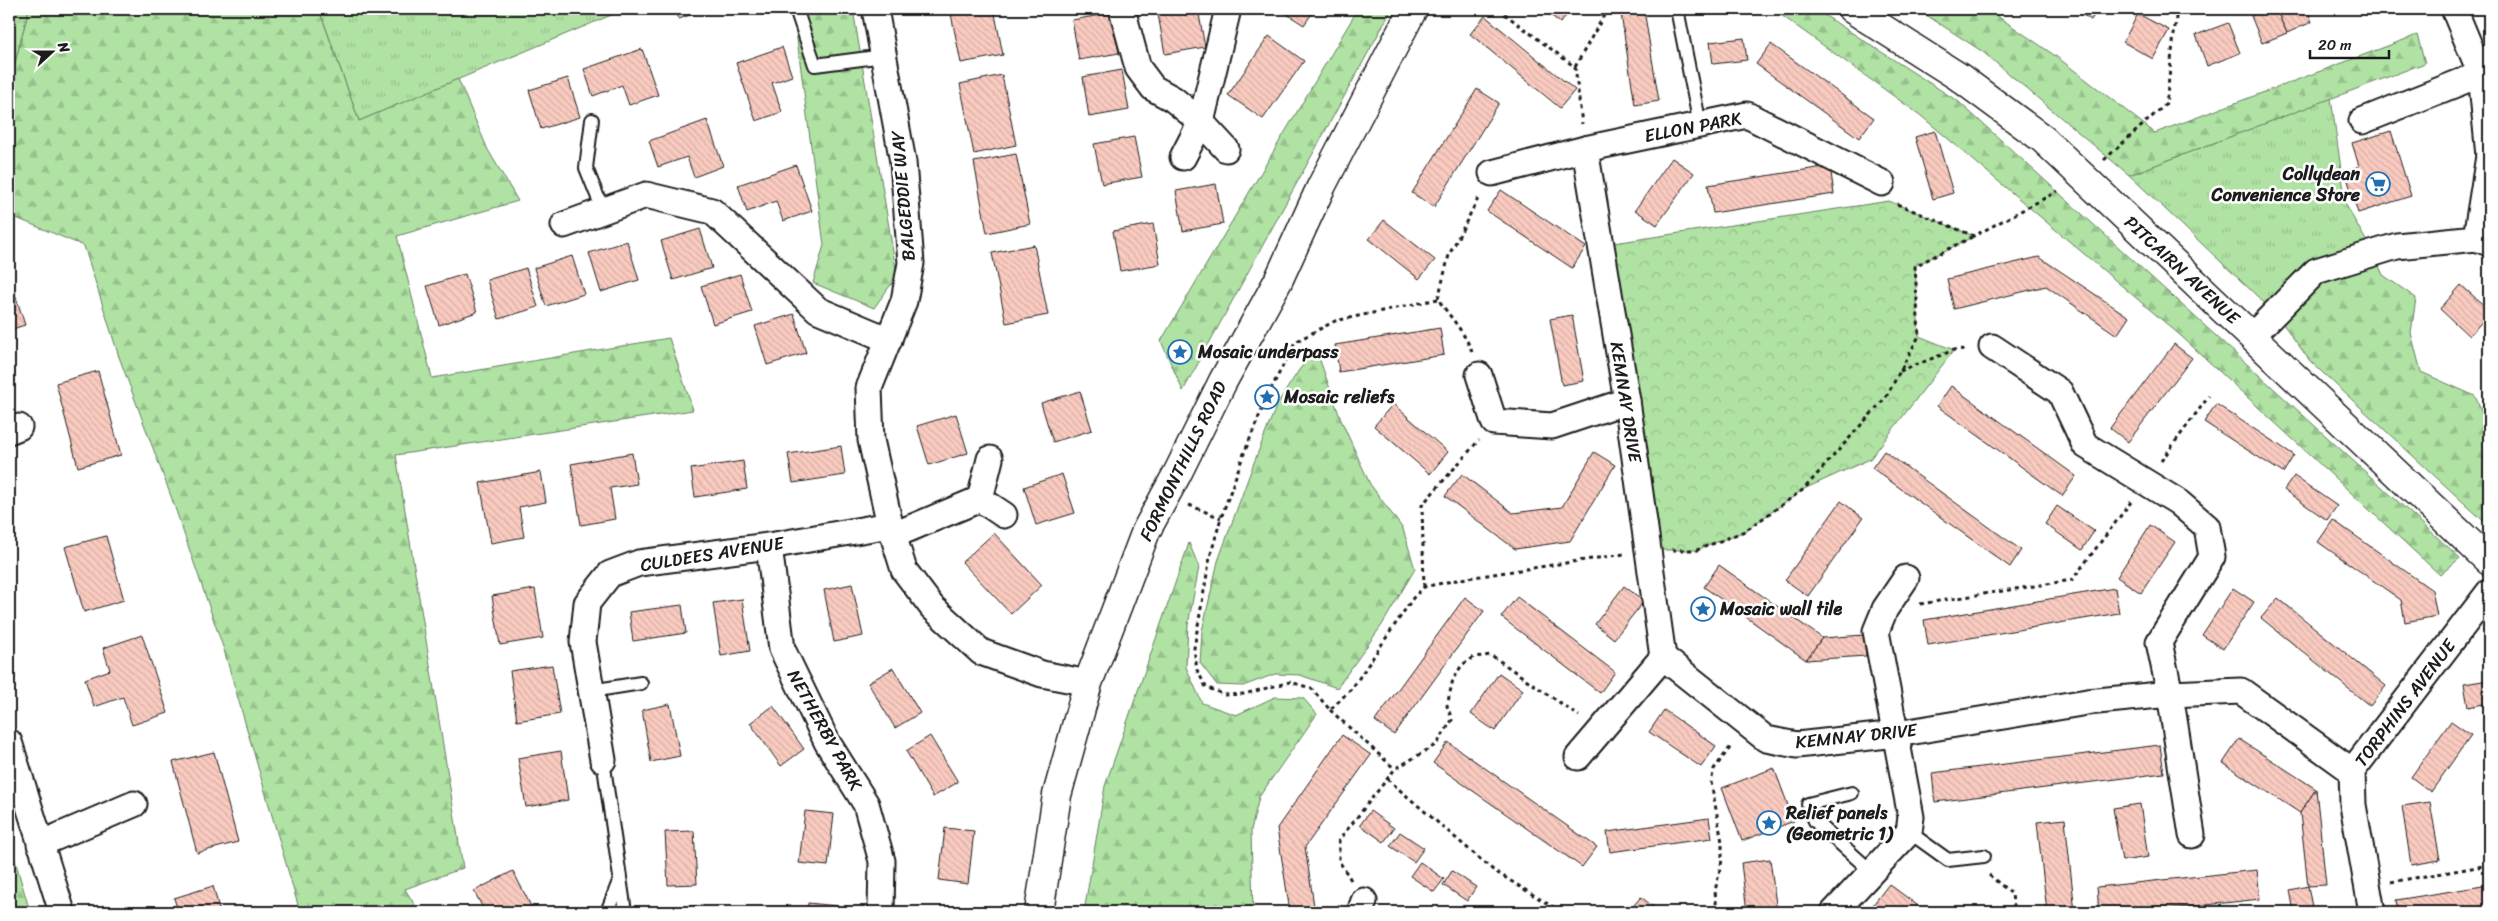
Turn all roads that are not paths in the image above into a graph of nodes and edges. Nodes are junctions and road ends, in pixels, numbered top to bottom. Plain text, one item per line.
1 (796, 9) edge
2 (875, 9) edge
3 (1122, 9) edge
4 (1228, 9) edge
5 (1413, 9) edge
6 (1677, 9) edge
7 (1852, 9) edge
8 (2454, 9) edge
9 (884, 56) junction
10 (2482, 74) junction
11 (592, 120) dead end
12 (1201, 122) junction
13 (2362, 122) dead end
14 (1700, 125) junction
15 (1226, 149) dead end
16 (1585, 149) junction
17 (2489, 156) edge
18 (1183, 157) dead end
19 (1492, 173) road end
20 (1882, 183) road end
21 (603, 210) junction
22 (564, 225) dead end
23 (2483, 241) edge
24 (2252, 336) junction
25 (889, 340) junction
26 (1992, 347) road end
27 (1480, 375) road end
28 (1627, 401) junction
29 (990, 459) dead end
30 (980, 499) junction
31 (1004, 516) dead end
32 (892, 530) junction
33 (769, 546) junction
34 (2489, 561) edge
35 (1906, 578) dead end
36 (2489, 592) edge
37 (1663, 657) junction
38 (641, 683) dead end
39 (1088, 683) junction
40 (591, 691) junction
41 (2170, 694) junction
42 (1897, 734) junction
43 (9, 742) edge
44 (1578, 757) dead end
45 (604, 760) joint
46 (2352, 771) junction
47 (1852, 793) dead end
48 (134, 804) dead end
49 (1909, 832) junction
50 (2192, 835) dead end
51 (40, 844) junction
52 (1984, 856) dead end
53 (1872, 872) junction
54 (620, 877) junction
55 (62, 912) edge
56 (608, 912) edge
57 (625, 912) edge
58 (881, 912) edge
59 (1039, 912) edge
60 (1834, 912) edge
61 (2372, 912) edge

1 - 9 lane
2 - 9 street, BALGEDDIE WAY
3 - 12 street
4 - 12 street
5 - 39 street, FORMONTHILLS ROAD
6 - 14 lane
7 - 24 street, PITCAIRN AVENUE
8 - 10 street
9 - 25 street, BALGEDDIE WAY
10 - 13 street
10 - 17 street
11 - 21 lane
12 - 15 street
12 - 18 street
14 - 16 street, ELLON PARK
14 - 20 street, ELLON PARK
16 - 19 street, ELLON PARK
16 - 28 street, KEMNAY DRIVE
17 - 23 street
21 - 22 street
21 - 25 street
23 - 24 street
24 - 34 street, PITCAIRN AVENUE
25 - 32 street, BALGEDDIE WAY
26 - 41 street
27 - 28 street
28 - 37 street, KEMNAY DRIVE
29 - 30 street
30 - 31 street
30 - 32 street, CULDEES AVENUE
32 - 33 street, CULDEES AVENUE
32 - 39 street, BALGEDDIE WAY
33 - 40 street, CULDEES AVENUE
33 - 58 street, NETHERBY PARK
35 - 42 street
36 - 46 street, TORPHINS AVENUE
37 - 42 street, KEMNAY DRIVE
37 - 44 street
38 - 40 lane
39 - 59 street, FORMONTHILLS ROAD
40 - 45 street, CULDEES AVENUE
41 - 42 street, KEMNAY DRIVE
41 - 46 street, KEMNAY DRIVE
41 - 50 street
42 - 49 street
43 - 51 street
45 - 54 lane
46 - 61 street, TORPHINS AVENUE
47 - 53 lane
48 - 51 street
49 - 52 lane
49 - 53 street
51 - 55 street
53 - 60 street
54 - 56 lane
54 - 57 lane

